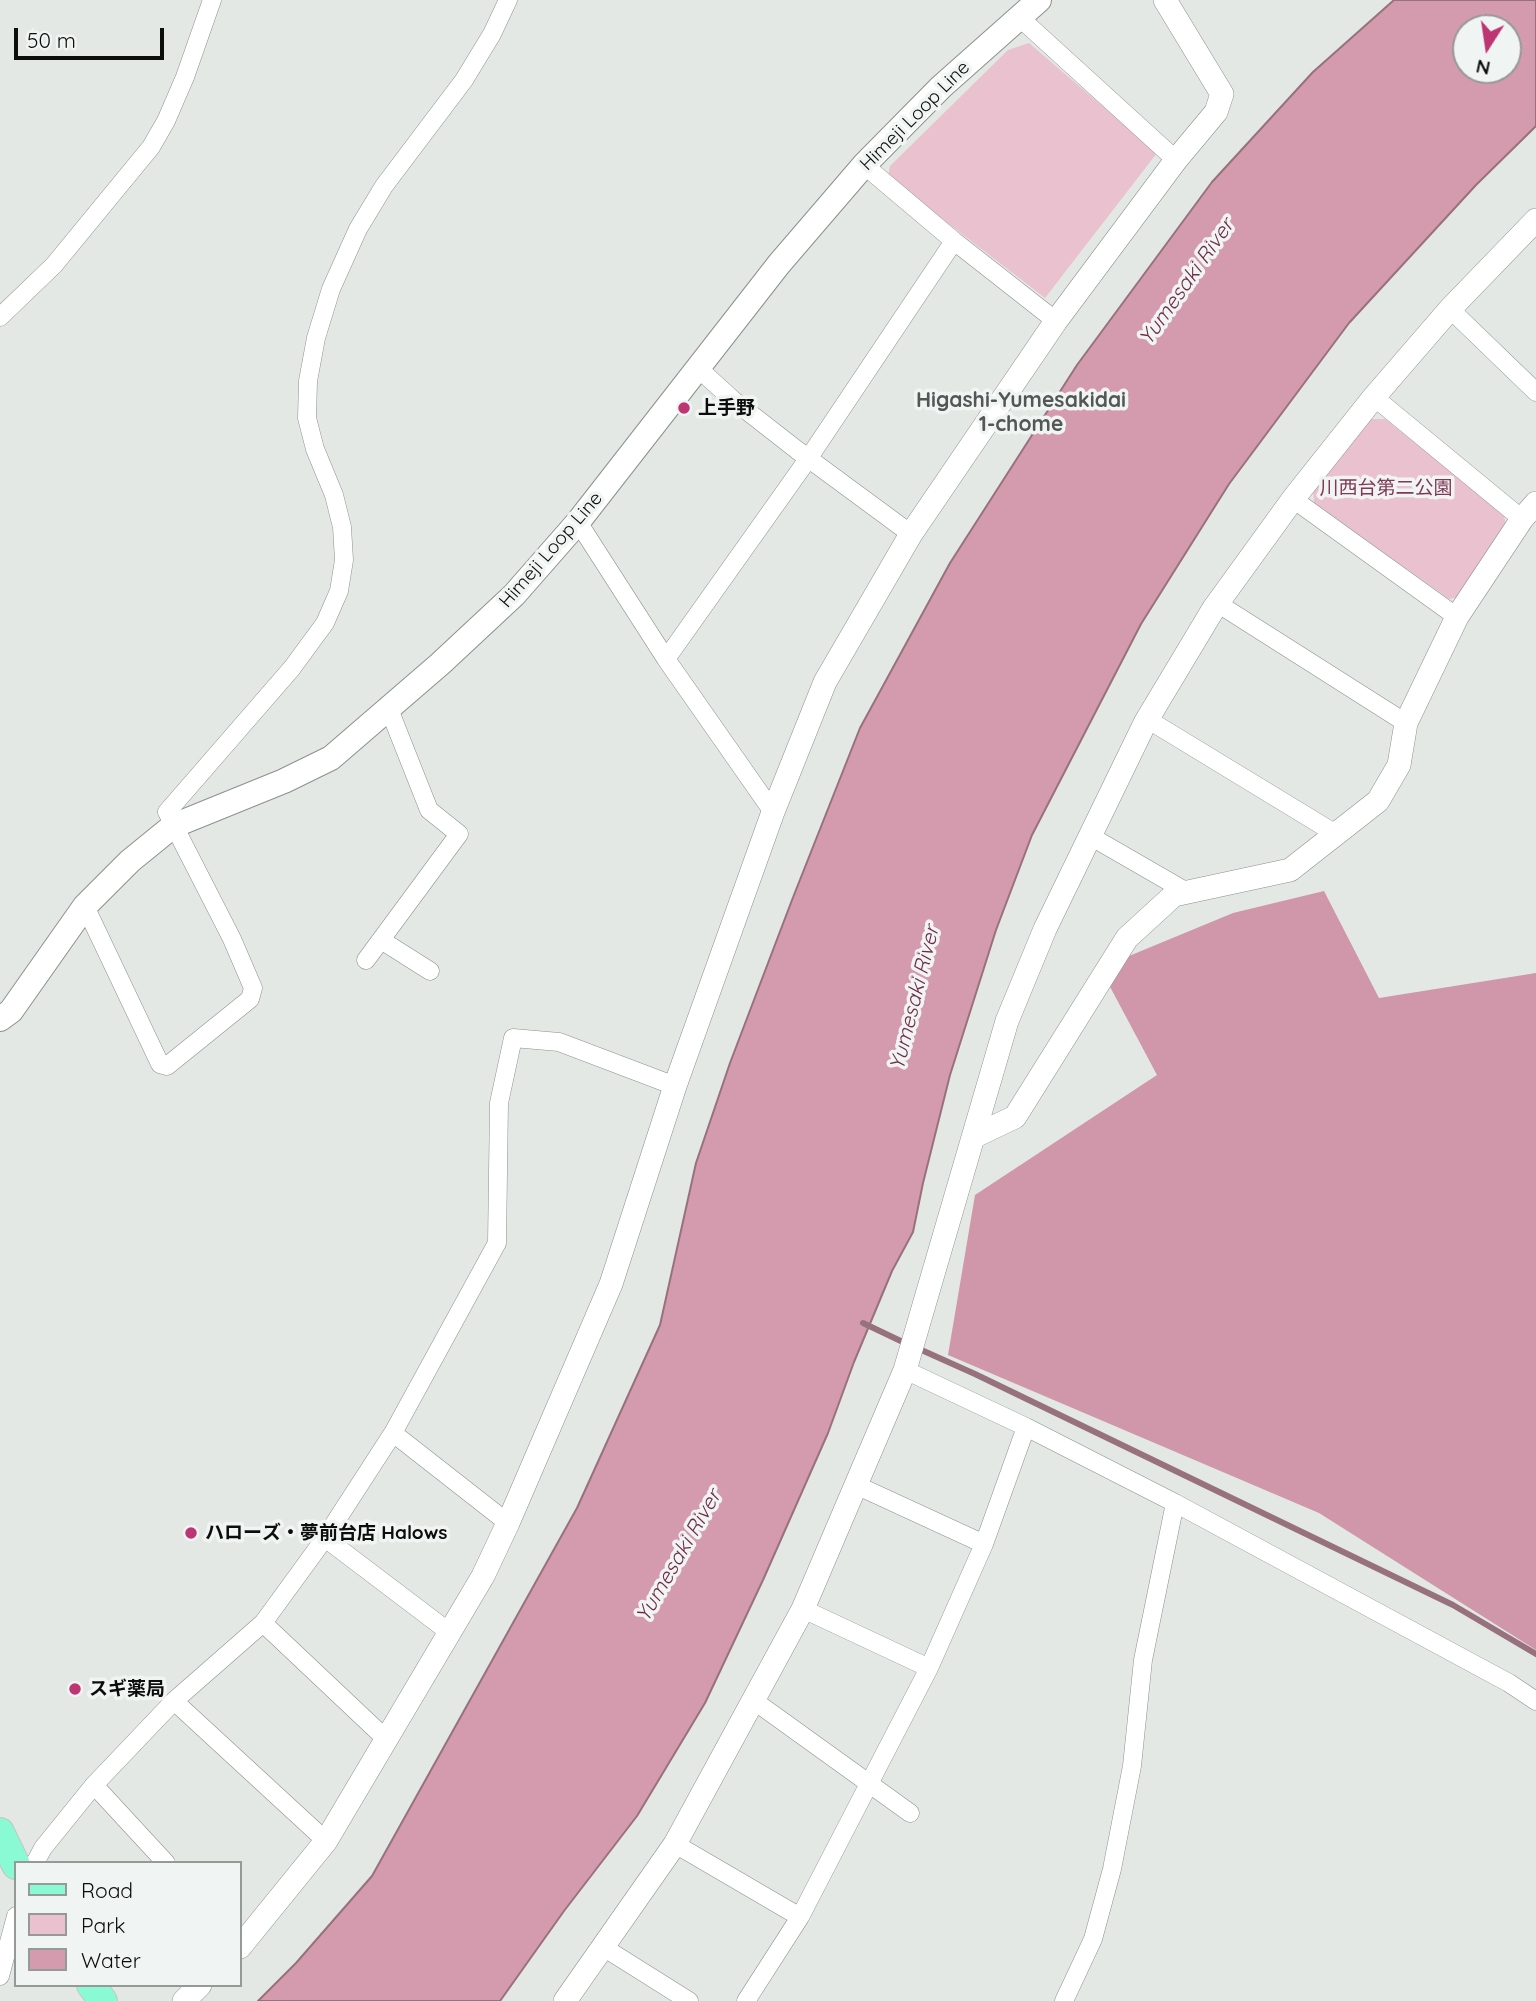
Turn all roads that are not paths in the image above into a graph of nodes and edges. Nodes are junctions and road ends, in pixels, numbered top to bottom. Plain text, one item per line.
1 (212, 0) edge
2 (508, 0) edge
3 (1039, 0) edge
4 (1165, 0) edge
5 (1019, 17) junction
6 (1176, 160) junction
7 (864, 165) junction
8 (1534, 224) edge
9 (954, 241) junction
10 (1450, 309) junction
11 (0, 317) edge
12 (1056, 321) junction
13 (699, 369) junction
14 (1536, 392) edge
15 (1374, 397) junction
16 (808, 459) junction
17 (1293, 499) junction
18 (1529, 511) edge
19 (578, 523) junction
20 (911, 534) junction
21 (1217, 603) junction
22 (1457, 617) junction
23 (666, 659) junction
24 (389, 709) junction
25 (1147, 719) junction
26 (1406, 723) junction
27 (773, 813) junction
28 (173, 826) junction
29 (1336, 834) junction
30 (1090, 836) junction
31 (1187, 892) junction
32 (85, 906) junction
33 (381, 940) junction
34 (366, 960) dead end
35 (430, 971) dead end
36 (0, 1019) edge
37 (675, 1086) junction
38 (975, 1136) junction
39 (905, 1370) junction
40 (1026, 1427) junction
41 (393, 1433) junction
42 (856, 1485) junction
43 (1175, 1503) junction
44 (508, 1523) junction
45 (325, 1538) junction
46 (984, 1544) junction
47 (803, 1609) junction
48 (263, 1623) junction
49 (449, 1632) junction
50 (929, 1668) junction
51 (753, 1700) junction
52 (174, 1701) junction
53 (1536, 1701) edge
54 (387, 1740) junction
55 (94, 1785) junction
56 (868, 1785) junction
57 (910, 1813) dead end
58 (0, 1832) edge
59 (326, 1840) junction
60 (674, 1844) junction
61 (14, 1861) edge
62 (36, 1861) edge
63 (164, 1861) edge
64 (800, 1917) junction
65 (14, 1924) edge
66 (242, 1943) edge
67 (603, 1947) junction
68 (0, 1976) edge
69 (198, 1987) edge
70 (184, 2001) edge
71 (565, 2001) edge
72 (689, 2001) edge
73 (746, 2001) edge
74 (1064, 2001) edge

1 - 11 street
2 - 28 street
3 - 5 main road, Himeji Loop Line
4 - 6 street
5 - 6 street
5 - 7 main road, Himeji Loop Line
6 - 12 street
7 - 9 street
7 - 13 main road, Himeji Loop Line
8 - 10 street
9 - 12 street
9 - 16 street
10 - 14 street
10 - 15 street
12 - 20 street
13 - 16 street
13 - 19 main road, Himeji Loop Line
15 - 17 street
15 - 18 street
16 - 20 street
16 - 23 street
17 - 21 street
17 - 22 street
18 - 22 street
19 - 23 street
19 - 24 main road, Himeji Loop Line
20 - 27 street
21 - 25 street
21 - 26 street
22 - 26 street
23 - 27 street
24 - 28 main road, Himeji Loop Line
24 - 33 street
25 - 29 street
25 - 30 street
26 - 29 street
27 - 37 street
28 - 32 main road, Himeji Loop Line
28 - 32 street
29 - 31 street
30 - 31 street
30 - 38 street
31 - 38 street
32 - 36 main road, Himeji Loop Line
33 - 34 street
33 - 35 street
37 - 41 street
37 - 44 street
38 - 39 street
39 - 40 street
39 - 42 street
40 - 43 street
40 - 46 street
41 - 44 street
41 - 45 street
42 - 46 street
42 - 47 street
43 - 53 street
43 - 74 street
44 - 49 street
45 - 48 street
45 - 49 street
46 - 50 street
47 - 50 street
47 - 51 street
48 - 52 street
48 - 54 street
49 - 54 street
50 - 56 street
51 - 56 street
51 - 60 street
52 - 55 street
52 - 59 street
54 - 59 street
55 - 62 street
55 - 63 street
56 - 57 street
56 - 64 street
58 - 61 main road
59 - 66 street
60 - 64 street
60 - 67 street
64 - 73 street
65 - 68 street
67 - 71 street
67 - 72 street
69 - 70 street

